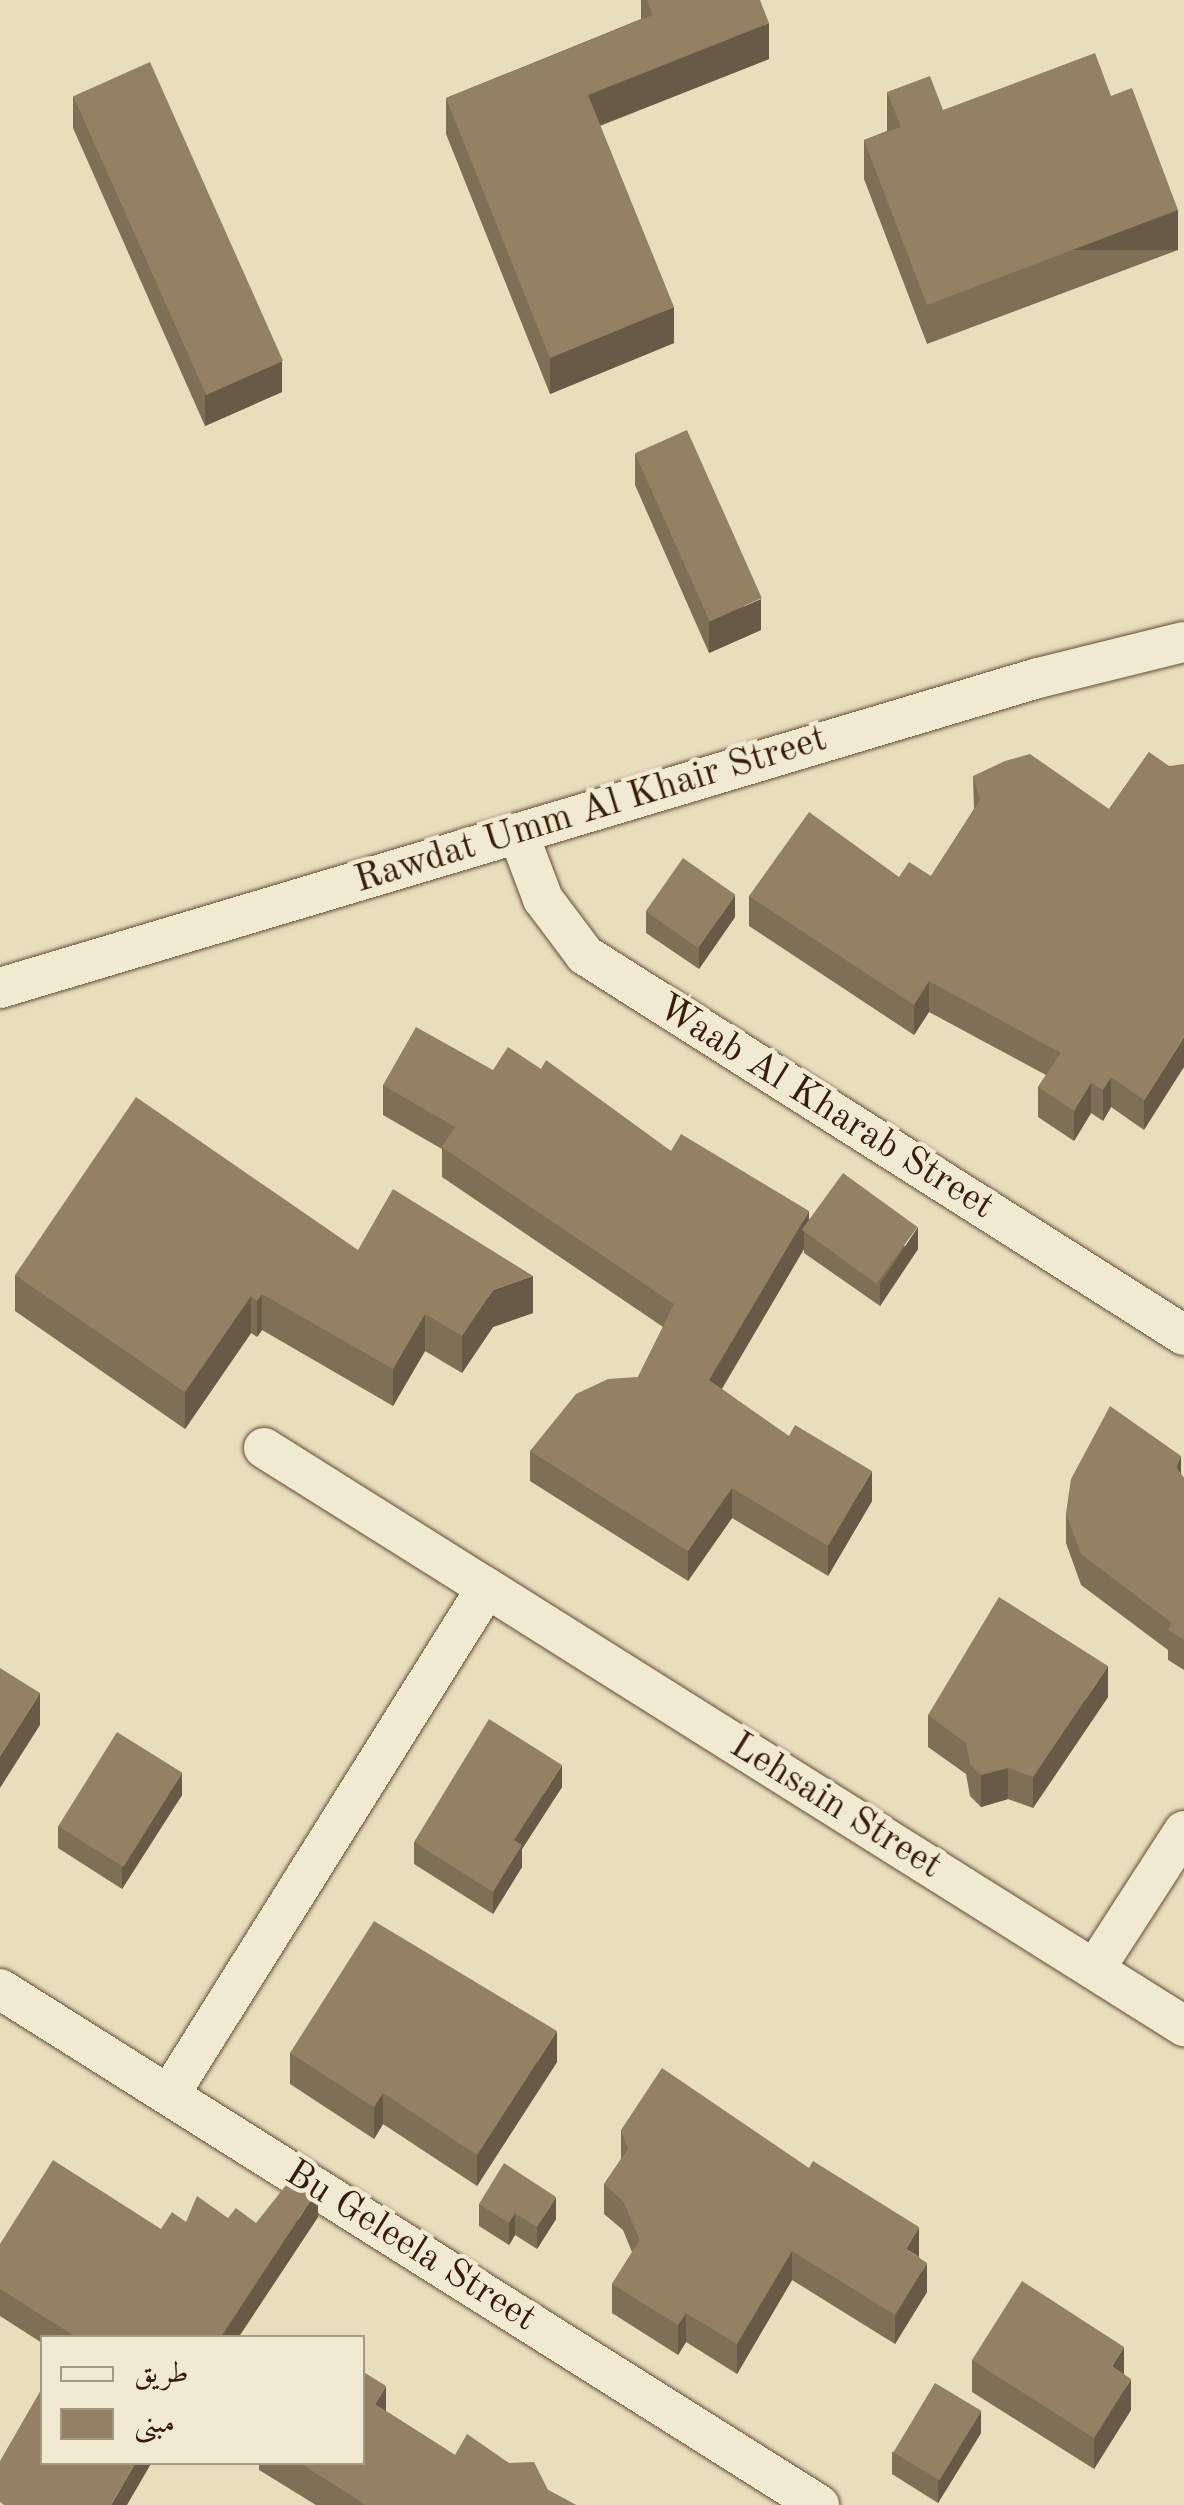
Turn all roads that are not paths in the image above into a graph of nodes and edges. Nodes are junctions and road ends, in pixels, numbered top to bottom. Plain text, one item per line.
1 (1184, 642) edge
2 (518, 833) junction
3 (0, 988) edge
4 (1184, 1336) edge
5 (264, 1448) dead end
6 (484, 1592) junction
7 (1184, 1832) edge
8 (1096, 1967) junction
9 (0, 1989) edge
10 (1184, 2026) edge
11 (169, 2096) junction
12 (819, 2505) edge

1 - 2 street, Rawdat Umm Al Khair Street
2 - 3 street, Rawdat Umm Al Khair Street
2 - 4 street, Waab Al Kharab Street
5 - 6 street, Lehsain Street
6 - 8 street, Lehsain Street
6 - 11 street
7 - 8 street
8 - 10 street, Lehsain Street
9 - 11 street, Bu Geleela Street
11 - 12 street, Bu Geleela Street

